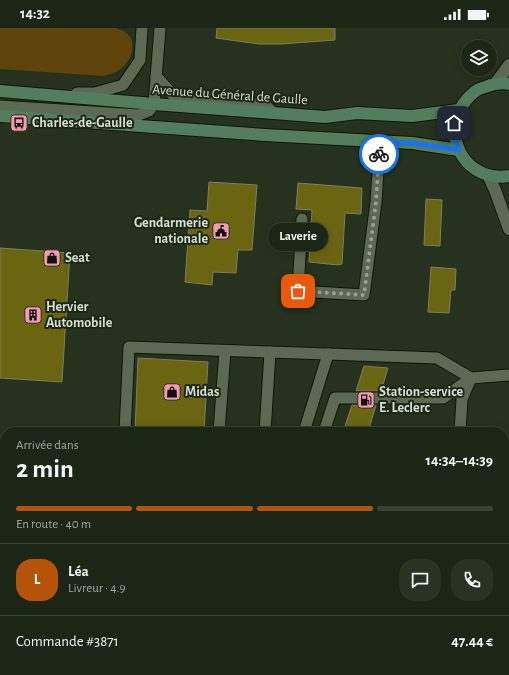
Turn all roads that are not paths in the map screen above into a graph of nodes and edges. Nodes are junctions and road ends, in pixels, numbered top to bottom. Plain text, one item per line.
1 (142, 28) edge
2 (160, 28) edge
3 (509, 64) edge
4 (156, 76) junction
5 (495, 84) junction
6 (509, 84) edge
7 (5, 92) edge
8 (154, 104) junction
9 (0, 106) edge
10 (458, 110) junction
11 (274, 113) junction
12 (0, 116) edge
13 (380, 142) junction
14 (459, 150) junction
15 (488, 175) junction
16 (509, 176) edge
17 (302, 220) dead end
18 (509, 229) edge
19 (225, 351) junction
20 (270, 352) junction
21 (328, 354) junction
22 (509, 376) edge
23 (471, 378) junction
24 (125, 427) edge
25 (219, 427) edge
26 (265, 427) edge
27 (306, 427) edge
28 (326, 427) edge
29 (460, 427) edge

1 - 7 lane
2 - 4 lane
3 - 5 street
4 - 8 lane
4 - 11 lane
5 - 6 main road
5 - 10 main road
7 - 8 main road, Avenue du Général de Gaulle
8 - 9 lane
8 - 11 main road, Avenue du Général de Gaulle
10 - 11 main road, Avenue du Général de Gaulle
10 - 14 main road
12 - 13 main road
13 - 14 main road
13 - 17 lane
14 - 15 main road
15 - 16 main road
15 - 18 street
19 - 20 lane
19 - 24 lane
19 - 25 lane
20 - 21 lane
20 - 26 lane
21 - 23 lane
21 - 27 lane
22 - 23 lane
23 - 28 lane
23 - 29 lane

